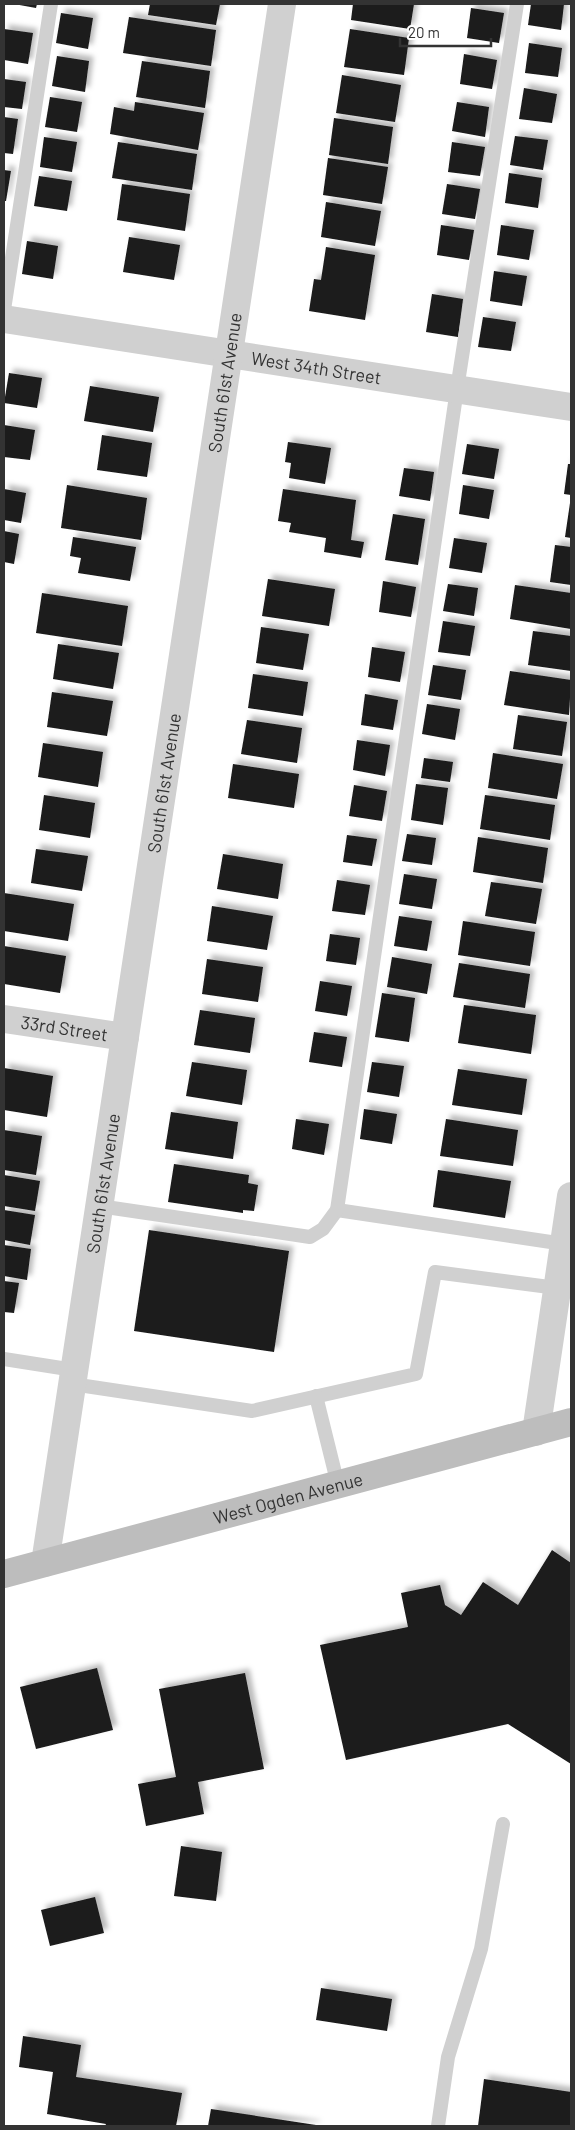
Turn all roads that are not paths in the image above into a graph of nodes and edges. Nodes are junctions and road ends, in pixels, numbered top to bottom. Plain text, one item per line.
1 (51, 4) edge
2 (282, 4) edge
3 (517, 4) edge
4 (4, 310) edge
5 (4, 318) edge
6 (229, 354) junction
7 (457, 389) junction
8 (571, 407) edge
9 (4, 1018) edge
10 (125, 1037) junction
11 (571, 1196) edge
12 (99, 1206) junction
13 (337, 1210) junction
14 (564, 1244) junction
15 (558, 1288) junction
16 (4, 1358) edge
17 (73, 1377) junction
18 (316, 1396) junction
19 (571, 1422) edge
20 (536, 1432) junction
21 (338, 1485) junction
22 (45, 1563) junction
23 (4, 1574) edge
24 (502, 1824) dead end
25 (438, 2126) edge

1 - 4 lane
2 - 6 street, South 61st Avenue
3 - 7 lane
5 - 6 street, West 34th Street
6 - 7 street, West 34th Street
6 - 10 street, South 61st Avenue
7 - 8 street, West 34th Street
7 - 13 lane
9 - 10 street, 33rd Street
10 - 12 street, South 61st Avenue
11 - 14 street
12 - 13 lane
12 - 17 street, South 61st Avenue
13 - 14 lane
14 - 15 street
15 - 18 lane
15 - 20 street
16 - 17 lane
17 - 18 lane
17 - 22 street, South 61st Avenue
18 - 21 lane
19 - 20 main road, West Ogden Avenue
20 - 21 main road, West Ogden Avenue
21 - 22 main road, West Ogden Avenue
22 - 23 main road, West Ogden Avenue
24 - 25 lane

